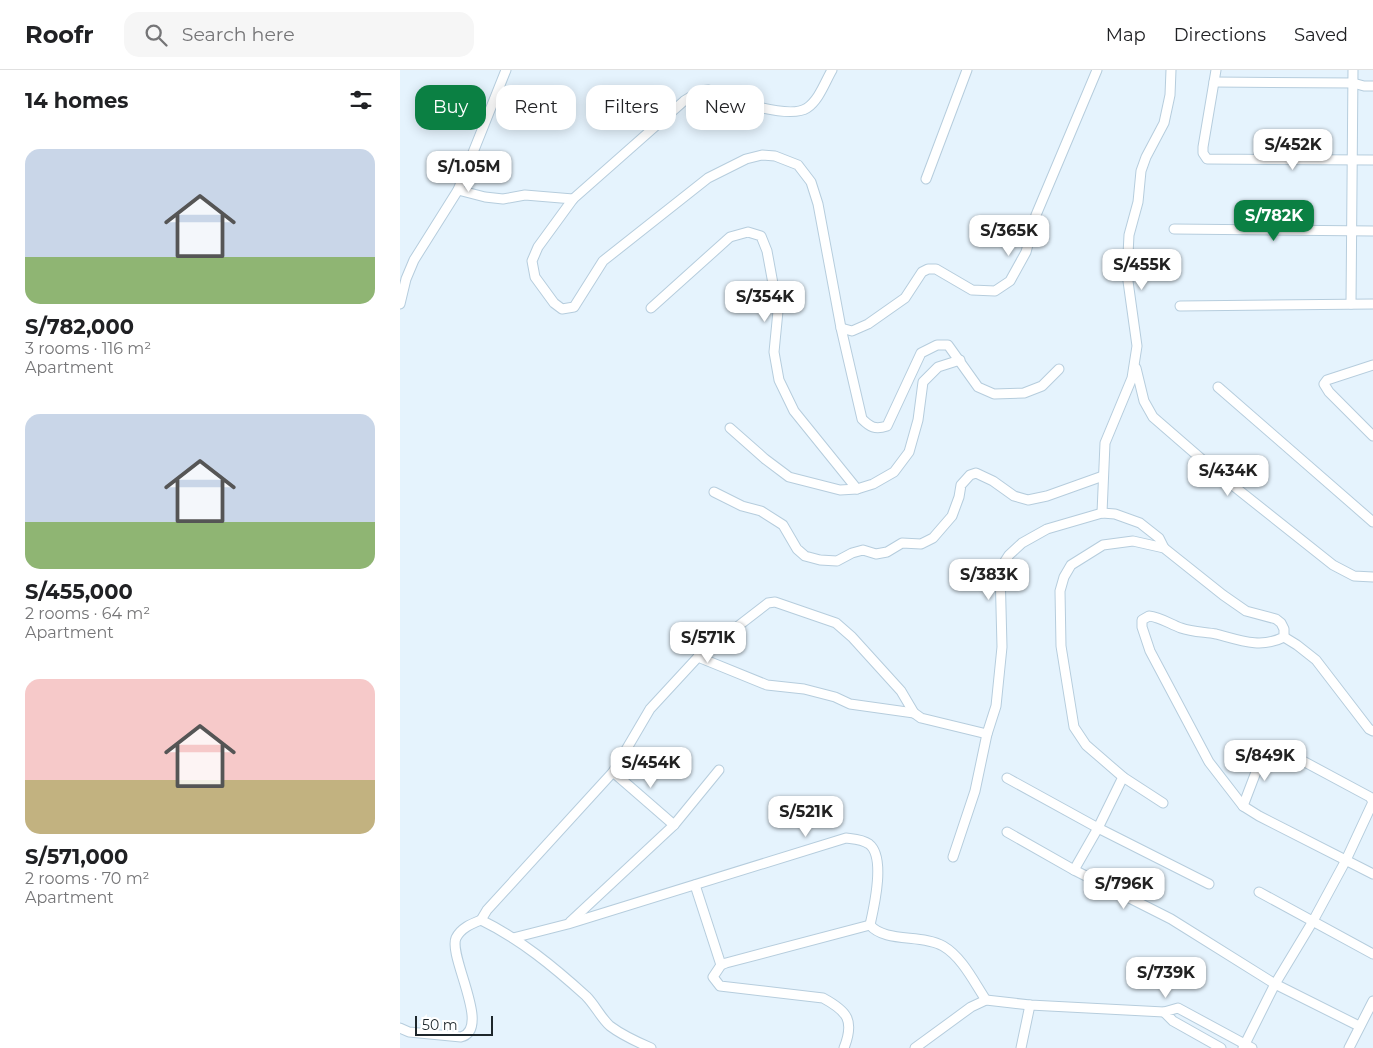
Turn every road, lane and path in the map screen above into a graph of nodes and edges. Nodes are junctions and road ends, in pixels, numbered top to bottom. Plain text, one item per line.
1 (506, 70) edge
2 (832, 70) edge
3 (967, 70) edge
4 (1097, 70) edge
5 (1171, 70) edge
6 (1216, 70) edge
7 (1353, 70) edge
8 (1214, 82) junction
9 (1353, 83) junction
10 (1373, 86) edge
11 (1352, 159) junction
12 (1373, 160) edge
13 (926, 179) dead end
14 (458, 190) junction
15 (573, 199) junction
16 (1174, 230) dead end
17 (1352, 230) junction
18 (1373, 232) edge
19 (400, 304) edge
20 (1351, 304) junction
21 (1373, 304) edge
22 (1180, 306) dead end
23 (651, 308) dead end
24 (841, 328) junction
25 (960, 360) junction
26 (1134, 362) junction
27 (1373, 365) edge
28 (1058, 369) dead end
29 (1218, 388) dead end
30 (730, 428) dead end
31 (1373, 436) edge
32 (1103, 476) junction
33 (857, 489) junction
34 (714, 492) dead end
35 (1102, 513) junction
36 (1373, 522) edge
37 (1164, 548) junction
38 (1373, 577) edge
39 (1284, 637) junction
40 (698, 657) junction
41 (914, 713) junction
42 (1373, 730) edge
43 (987, 734) junction
44 (719, 770) dead end
45 (613, 772) junction
46 (1123, 777) junction
47 (1007, 778) dead end
48 (1163, 804) dead end
49 (1243, 806) junction
50 (674, 825) junction
51 (1098, 828) junction
52 (1007, 832) dead end
53 (953, 857) dead end
54 (1346, 860) junction
55 (1074, 870) junction
56 (1373, 874) edge
57 (1209, 884) dead end
58 (695, 885) junction
59 (1259, 892) dead end
60 (481, 920) junction
61 (1313, 921) junction
62 (568, 924) junction
63 (870, 925) junction
64 (513, 938) junction
65 (1373, 954) edge
66 (720, 965) junction
67 (1275, 984) junction
68 (986, 1000) junction
69 (1373, 1001) edge
70 (1030, 1006) junction
71 (1164, 1012) junction
72 (1358, 1026) junction
73 (400, 1028) edge
74 (1246, 1047) edge
75 (650, 1048) edge
76 (844, 1048) edge
77 (915, 1048) edge
78 (1021, 1048) edge
79 (1221, 1048) edge
80 (1349, 1048) edge

1 - 14 street
2 - 15 street
3 - 13 street
4 - 24 street
5 - 26 street
6 - 8 street
7 - 9 street
8 - 9 street
8 - 11 street
9 - 10 street
9 - 11 street
11 - 12 street
11 - 17 street
14 - 15 street
14 - 19 street
15 - 24 street
16 - 17 street
17 - 18 street
17 - 20 street
20 - 21 street
20 - 22 street
23 - 33 street
24 - 25 street
25 - 28 street
25 - 33 street
26 - 32 street
26 - 38 street
27 - 31 street
29 - 36 street
30 - 33 street
32 - 34 street
32 - 35 street
35 - 37 street
35 - 43 street
37 - 39 street
37 - 46 street
39 - 42 street
39 - 49 street
40 - 41 street
40 - 41 street
40 - 45 street
41 - 43 street
43 - 53 street
44 - 50 street
45 - 50 street
45 - 60 street
46 - 48 street
46 - 51 street
47 - 51 street
49 - 54 street
49 - 54 street
50 - 62 street
51 - 55 street
51 - 57 street
52 - 55 street
54 - 56 street
54 - 61 street
55 - 67 street
58 - 62 street
58 - 63 street
58 - 66 street
59 - 61 street
60 - 64 street
60 - 73 street
61 - 65 street
61 - 67 street
62 - 64 street
63 - 66 street
63 - 68 street
64 - 75 street
66 - 76 street
67 - 72 street
67 - 74 street
68 - 70 street
68 - 77 street
69 - 72 street
70 - 71 street
70 - 78 street
71 - 74 street
71 - 79 street
72 - 80 street

